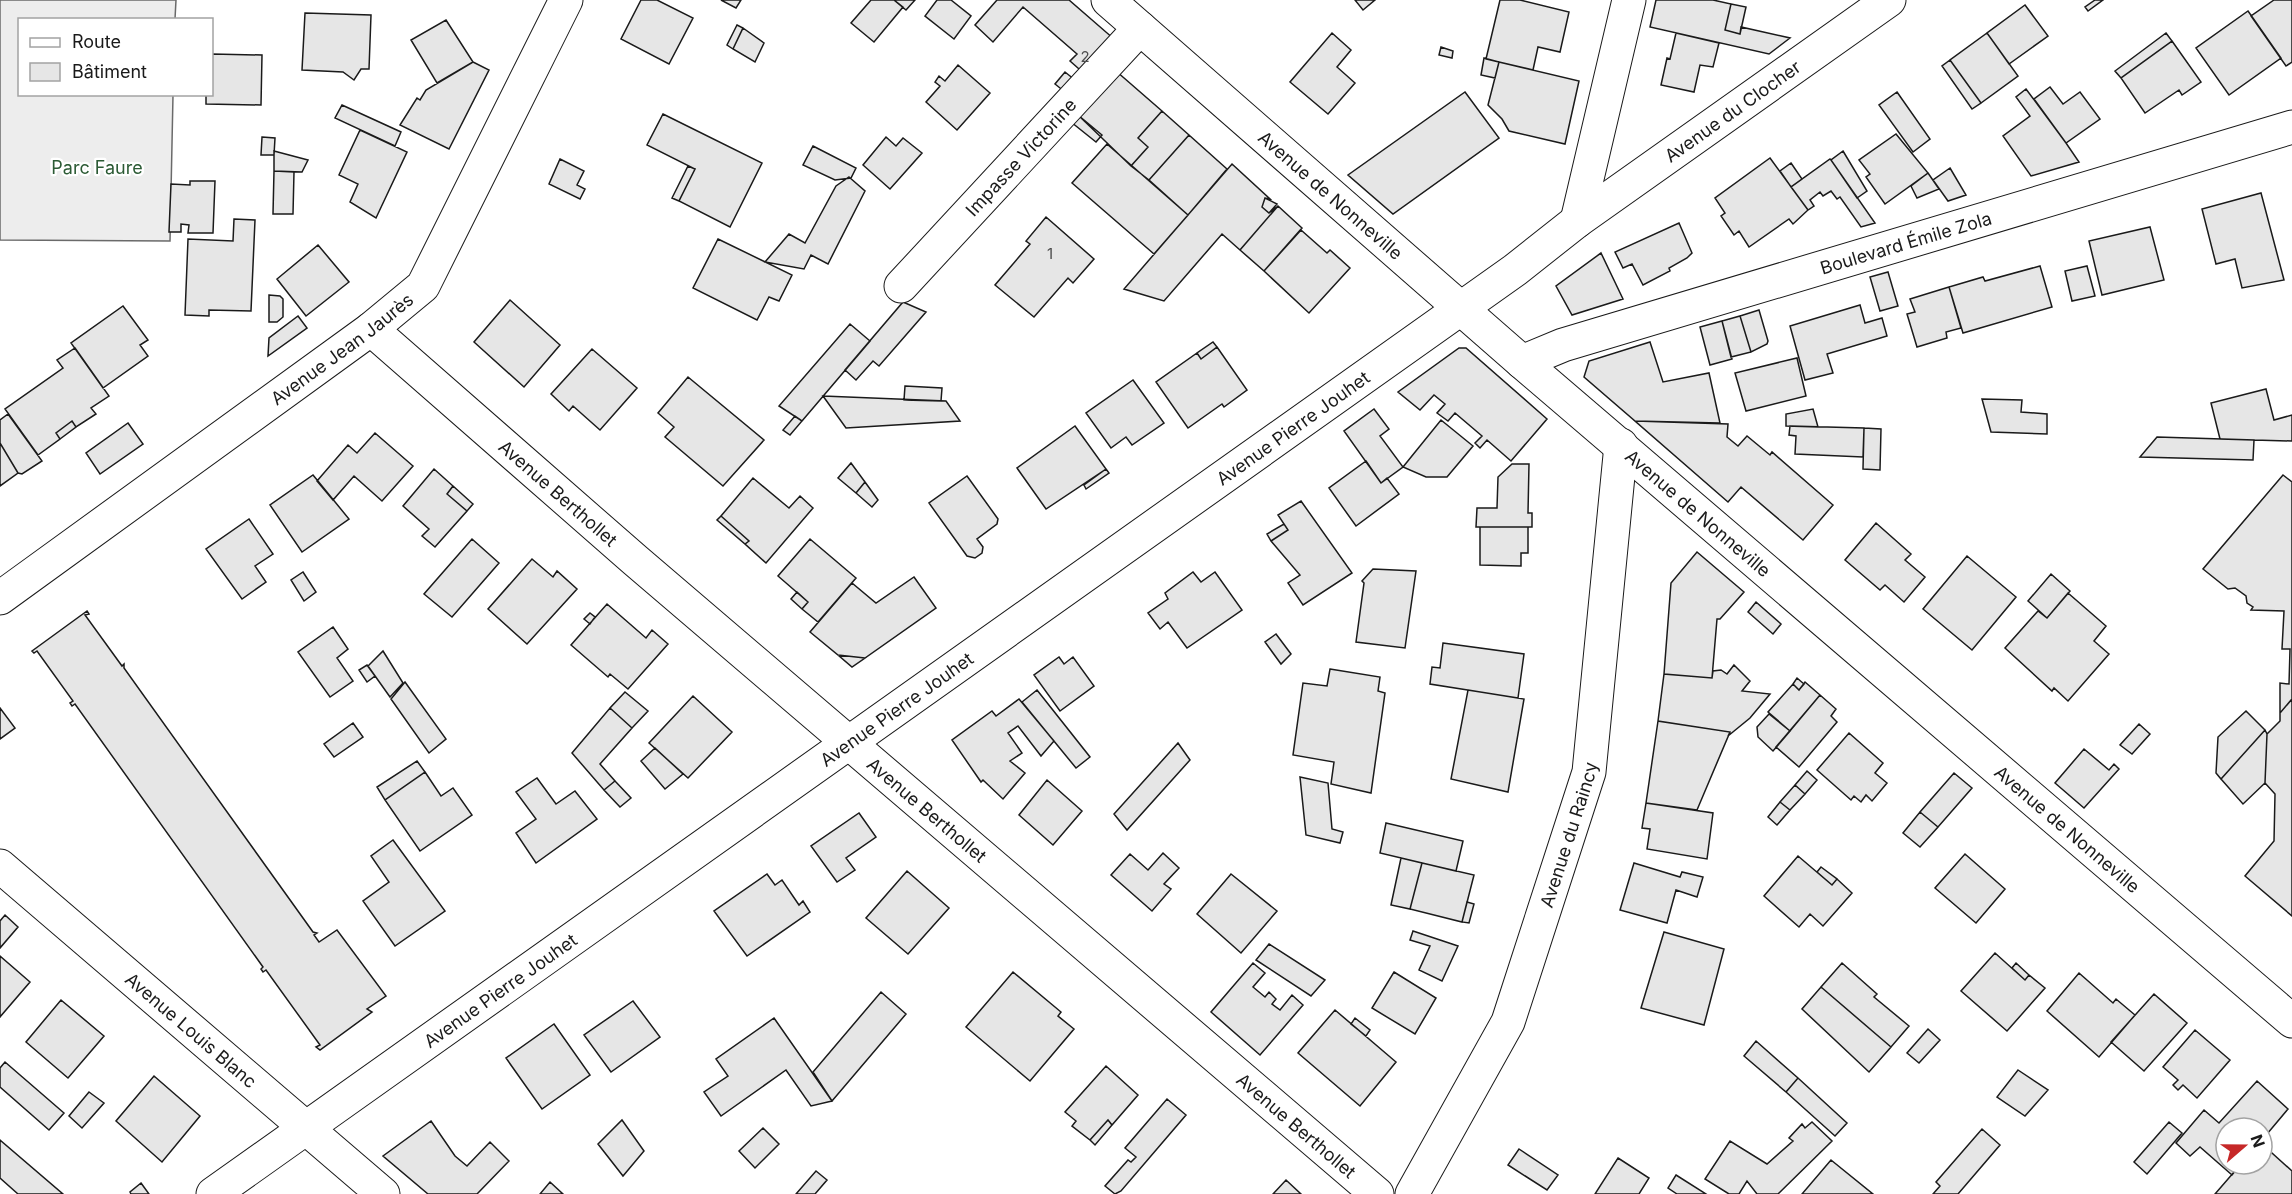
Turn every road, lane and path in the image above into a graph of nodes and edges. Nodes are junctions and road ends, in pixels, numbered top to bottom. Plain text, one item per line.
1 (566, 0) edge
2 (1108, 0) edge
3 (1629, 0) edge
4 (1889, 0) edge
5 (1140, 28) junction
6 (2292, 127) edge
7 (1577, 221) junction
8 (901, 286) dead end
9 (1461, 309) junction
10 (371, 329) junction
11 (1522, 362) junction
12 (1621, 446) junction
13 (0, 598) edge
14 (850, 743) junction
15 (0, 866) edge
16 (2292, 1021) edge
17 (306, 1127) junction
18 (213, 1194) edge
19 (383, 1194) edge
20 (1377, 1194) edge
21 (1412, 1194) edge

1 - 10 street, Avenue Jean Jaurès
2 - 5 street, Avenue de Nonneville
3 - 7 street
4 - 7 street, Avenue du Clocher
5 - 8 street, Impasse Victorine
5 - 9 street, Avenue de Nonneville
6 - 11 street, Boulevard Émile Zola
7 - 9 street, Avenue Pierre Jouhet
9 - 11 street, Avenue de Nonneville
9 - 14 street, Avenue Pierre Jouhet
10 - 13 street, Avenue Jean Jaurès
10 - 14 street, Avenue Berthollet
11 - 12 street, Avenue de Nonneville
12 - 16 street, Avenue de Nonneville
12 - 21 street, Avenue du Raincy
14 - 17 street, Avenue Pierre Jouhet
14 - 20 street, Avenue Berthollet
15 - 17 street, Avenue Louis Blanc
17 - 18 street, Avenue Pierre Jouhet
17 - 19 street, Avenue Louis Blanc

